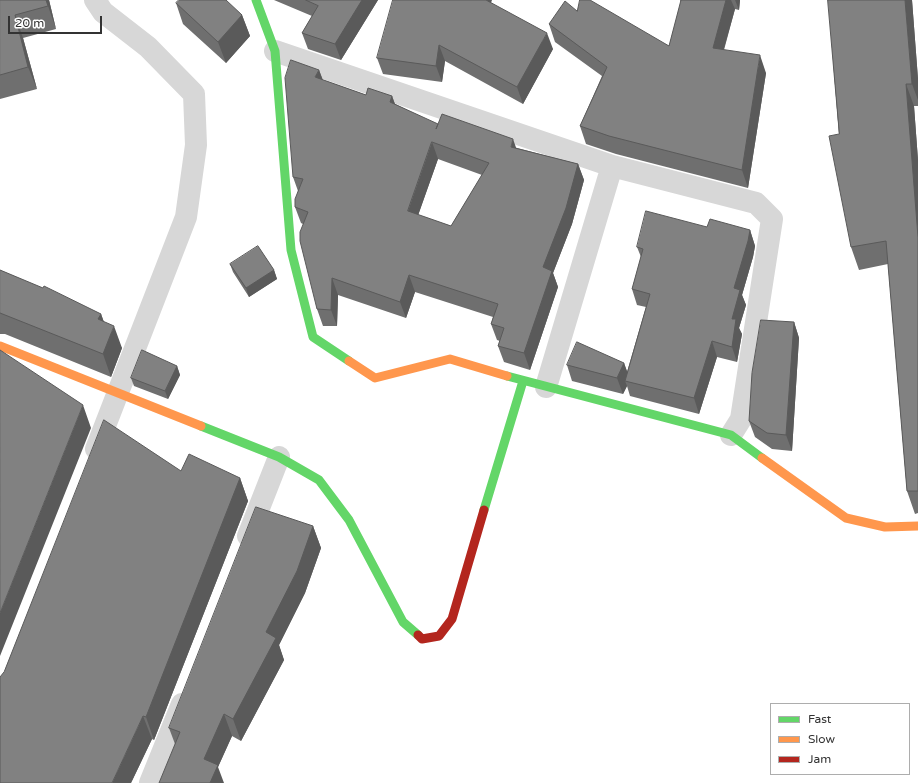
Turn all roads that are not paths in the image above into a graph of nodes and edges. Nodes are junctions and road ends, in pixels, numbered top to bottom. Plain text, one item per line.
1 (95, 0) edge
2 (256, 0) edge
3 (275, 51) junction
4 (612, 166) junction
5 (0, 346) edge
6 (523, 381) junction
7 (546, 387) junction
8 (118, 393) junction
9 (731, 435) junction
10 (279, 457) junction
11 (88, 467) edge
12 (918, 526) edge
13 (241, 554) edge
14 (188, 687) edge
15 (150, 783) edge

1 - 8 street
2 - 3 street
3 - 4 street
3 - 6 street
4 - 7 street
4 - 9 street
5 - 8 street
6 - 7 street
6 - 10 street
7 - 9 street
8 - 10 street
8 - 11 street
9 - 12 street
10 - 13 street
14 - 15 street

